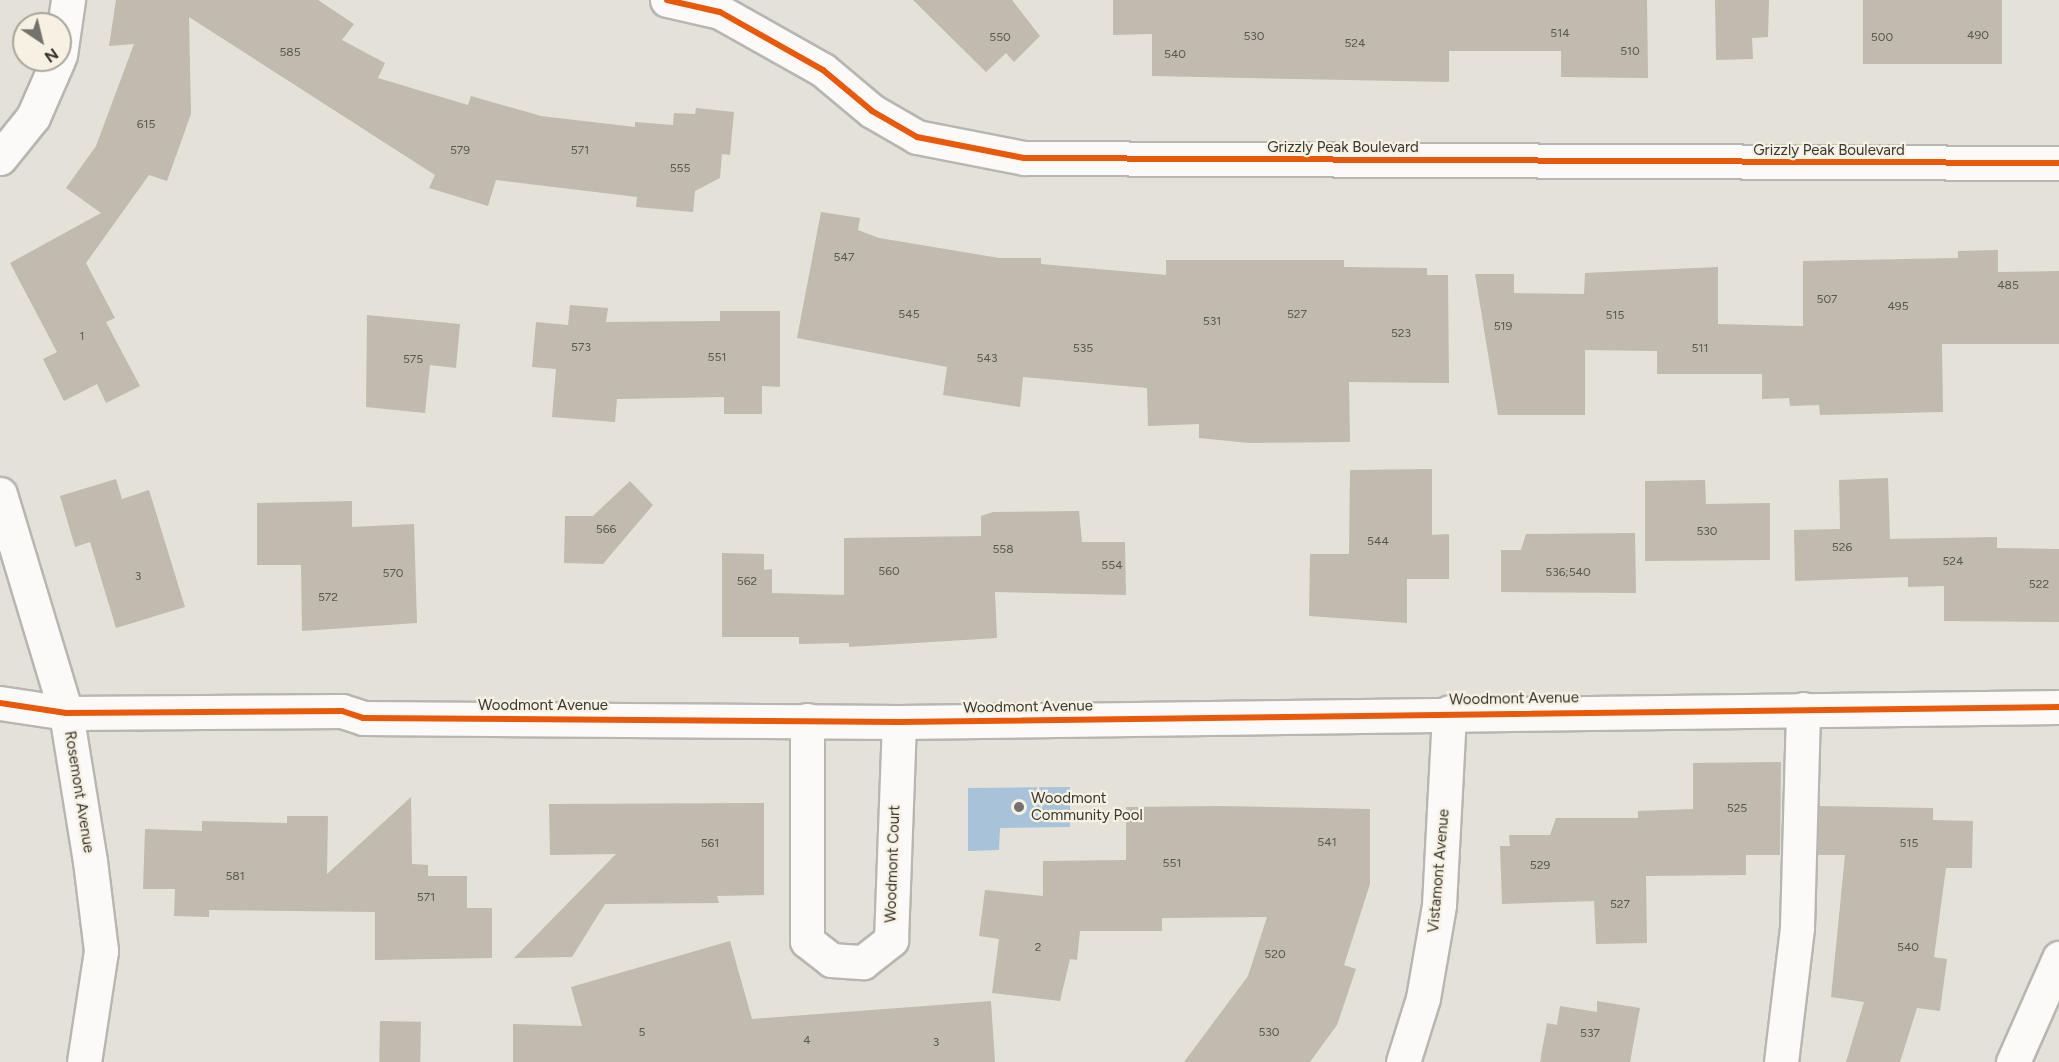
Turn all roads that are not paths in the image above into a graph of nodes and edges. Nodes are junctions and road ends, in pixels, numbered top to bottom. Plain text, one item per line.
1 (667, 0) edge
2 (725, 6) edge
3 (53, 72) edge
4 (0, 158) edge
5 (2059, 163) edge
6 (0, 494) edge
7 (0, 703) edge
8 (2059, 707) edge
9 (1803, 708) junction
10 (1449, 712) junction
11 (66, 713) junction
12 (807, 720) junction
13 (898, 722) junction
14 (2059, 958) edge
15 (84, 1062) edge
16 (1403, 1062) edge
17 (1781, 1062) edge
18 (2013, 1062) edge

1 - 2 street, Grizzly Peak Boulevard
2 - 5 street, Grizzly Peak Boulevard
3 - 4 street
6 - 11 street, Rosemont Avenue
7 - 11 street, Woodmont Avenue
8 - 9 street, Woodmont Avenue
9 - 10 street, Woodmont Avenue
9 - 17 street
10 - 13 street, Woodmont Avenue
10 - 16 street, Vistamont Avenue
11 - 12 street, Woodmont Avenue
11 - 15 street, Rosemont Avenue
12 - 13 street, Woodmont Avenue
12 - 13 street, Woodmont Court
14 - 18 street

